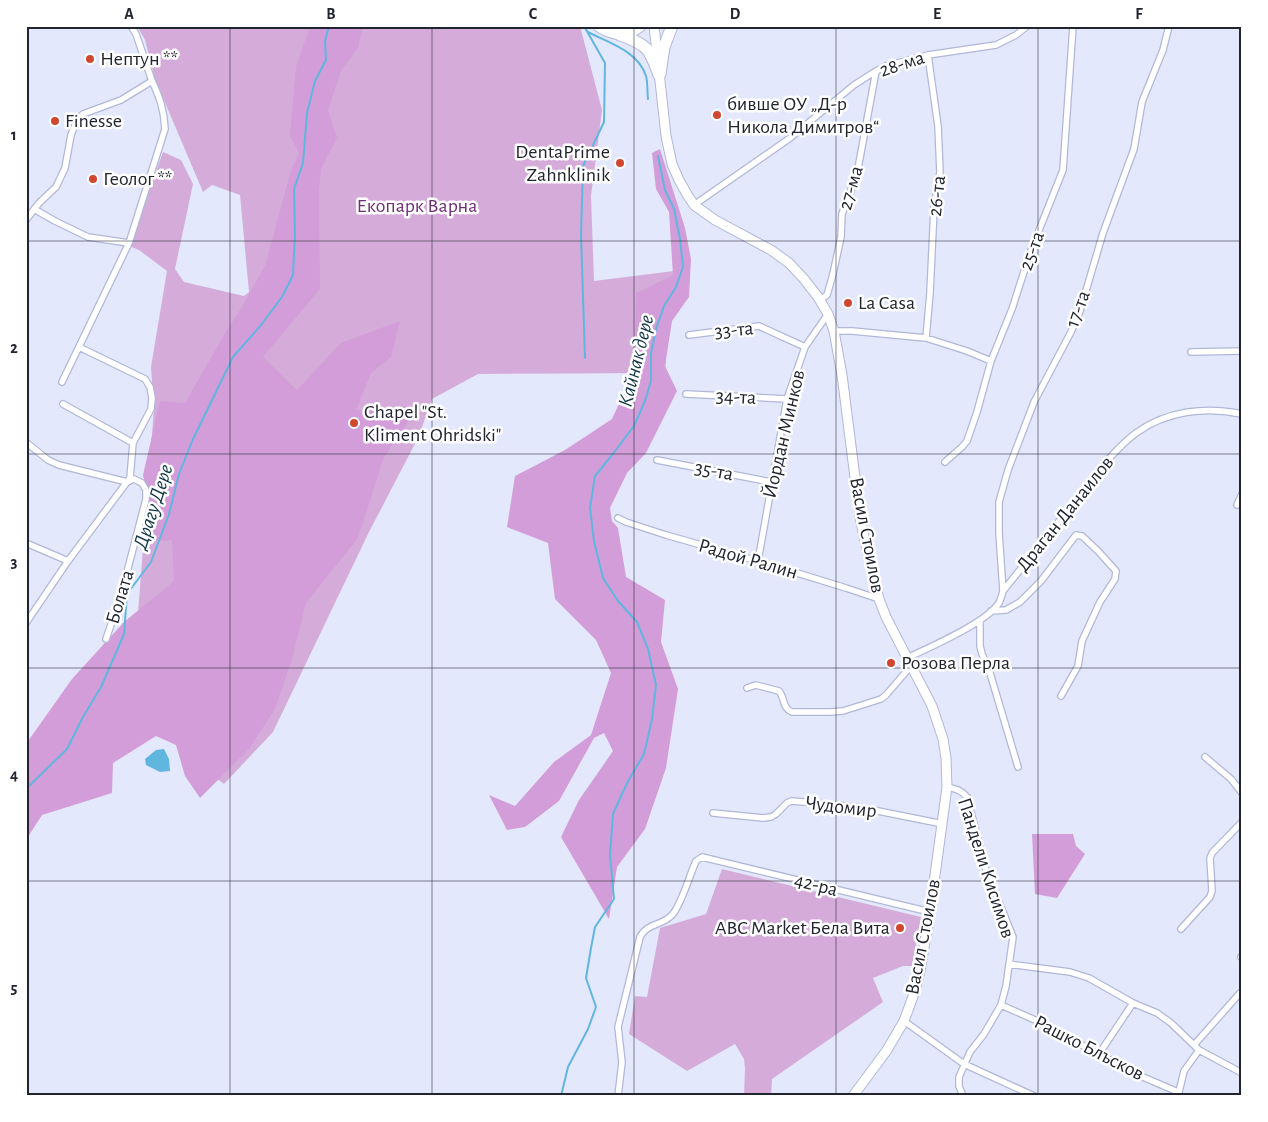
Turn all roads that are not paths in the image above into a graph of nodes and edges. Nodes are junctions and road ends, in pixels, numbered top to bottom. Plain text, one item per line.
1 (131, 26) edge
2 (600, 26) edge
3 (640, 26) edge
4 (654, 26) edge
5 (672, 26) edge
6 (1028, 26) edge
7 (1073, 26) edge
8 (1169, 26) edge
9 (620, 34) junction
10 (928, 55) junction
11 (876, 71) junction
12 (659, 75) junction
13 (152, 81) junction
14 (694, 205) junction
15 (30, 212) edge
16 (26, 220) edge
17 (129, 243) junction
18 (820, 300) junction
19 (828, 314) junction
20 (834, 331) junction
21 (689, 335) dead end
22 (926, 338) junction
23 (79, 347) junction
24 (805, 347) junction
25 (1242, 351) edge
26 (1191, 352) dead end
27 (991, 361) junction
28 (62, 382) dead end
29 (686, 394) dead end
30 (787, 399) junction
31 (63, 404) dead end
32 (1242, 414) edge
33 (27, 443) edge
34 (133, 443) junction
35 (657, 460) dead end
36 (946, 462) dead end
37 (127, 482) junction
38 (771, 482) junction
39 (1242, 494) edge
40 (1237, 505) dead end
41 (618, 518) dead end
42 (26, 543) edge
43 (68, 561) junction
44 (758, 561) junction
45 (1003, 591) junction
46 (879, 599) junction
47 (991, 611) junction
48 (980, 620) junction
49 (26, 623) edge
50 (106, 639) dead end
51 (909, 662) junction
52 (746, 688) dead end
53 (1061, 696) dead end
54 (1205, 757) dead end
55 (1018, 767) dead end
56 (947, 787) junction
57 (1242, 793) edge
58 (713, 813) dead end
59 (1242, 822) edge
60 (943, 824) junction
61 (930, 912) junction
62 (1181, 929) dead end
63 (1009, 964) junction
64 (1240, 993) dead end
65 (1133, 1003) junction
66 (1001, 1005) junction
67 (904, 1020) junction
68 (1197, 1047) junction
69 (1099, 1054) junction
70 (964, 1064) junction
71 (1242, 1073) edge
72 (1178, 1094) edge
73 (618, 1096) edge
74 (853, 1096) edge
75 (963, 1096) edge
76 (1034, 1096) edge

1 - 13 street
2 - 9 highway
3 - 9 highway
4 - 12 street, Васил Стоилов
5 - 12 highway
6 - 10 street, 28-ма
7 - 27 street, 25-та
8 - 45 street, 17-та
9 - 12 highway
10 - 11 street, 28-ма
10 - 22 street, 26-та
11 - 14 street, 28-ма
11 - 18 street, 27-ма
12 - 14 street, Васил Стоилов
13 - 15 street
13 - 17 street
14 - 18 street, Васил Стоилов
15 - 16 street
15 - 17 street
17 - 23 street
18 - 19 street, Васил Стоилов
19 - 20 street, Васил Стоилов
19 - 24 street, Йордан Минков
20 - 22 street
20 - 46 street, Васил Стоилов
21 - 24 street, 33-та
22 - 27 street
23 - 28 street
23 - 34 street
24 - 30 street, Йордан Минков
25 - 26 street
27 - 36 street, 25-та
29 - 30 street, 34-та
30 - 38 street, Йордан Минков
31 - 34 street
32 - 45 street, Драган Данаилов
33 - 37 street
34 - 37 street
35 - 38 street, 35-та
37 - 43 street
37 - 50 street, Болата
38 - 44 street, Йордан Минков
39 - 40 street
41 - 44 street, Радой Ралин
42 - 43 street
43 - 49 street
44 - 46 street, Радой Ралин
45 - 47 street, Драган Данаилов
46 - 51 street, Васил Стоилов
47 - 48 street, Драган Данаилов
47 - 53 street
48 - 51 street, Драган Данаилов
48 - 55 street
51 - 52 street
51 - 56 street, Васил Стоилов
54 - 57 street
56 - 60 street, Васил Стоилов
56 - 63 street, Пандели Кисимов
58 - 60 street, Чудомир
59 - 62 street
60 - 61 street, Васил Стоилов
61 - 67 street, Васил Стоилов
61 - 73 street, 42-ра
63 - 65 street
63 - 66 street, Пандели Кисимов
64 - 68 street
65 - 68 street
65 - 69 street
66 - 69 street, Рашко Блъсков
66 - 70 street, Пандели Кисимов
67 - 70 street
67 - 74 street, Васил Стоилов
68 - 71 street
68 - 72 street
69 - 72 street, Рашко Блъсков
70 - 75 street, Пандели Кисимов
70 - 76 street

